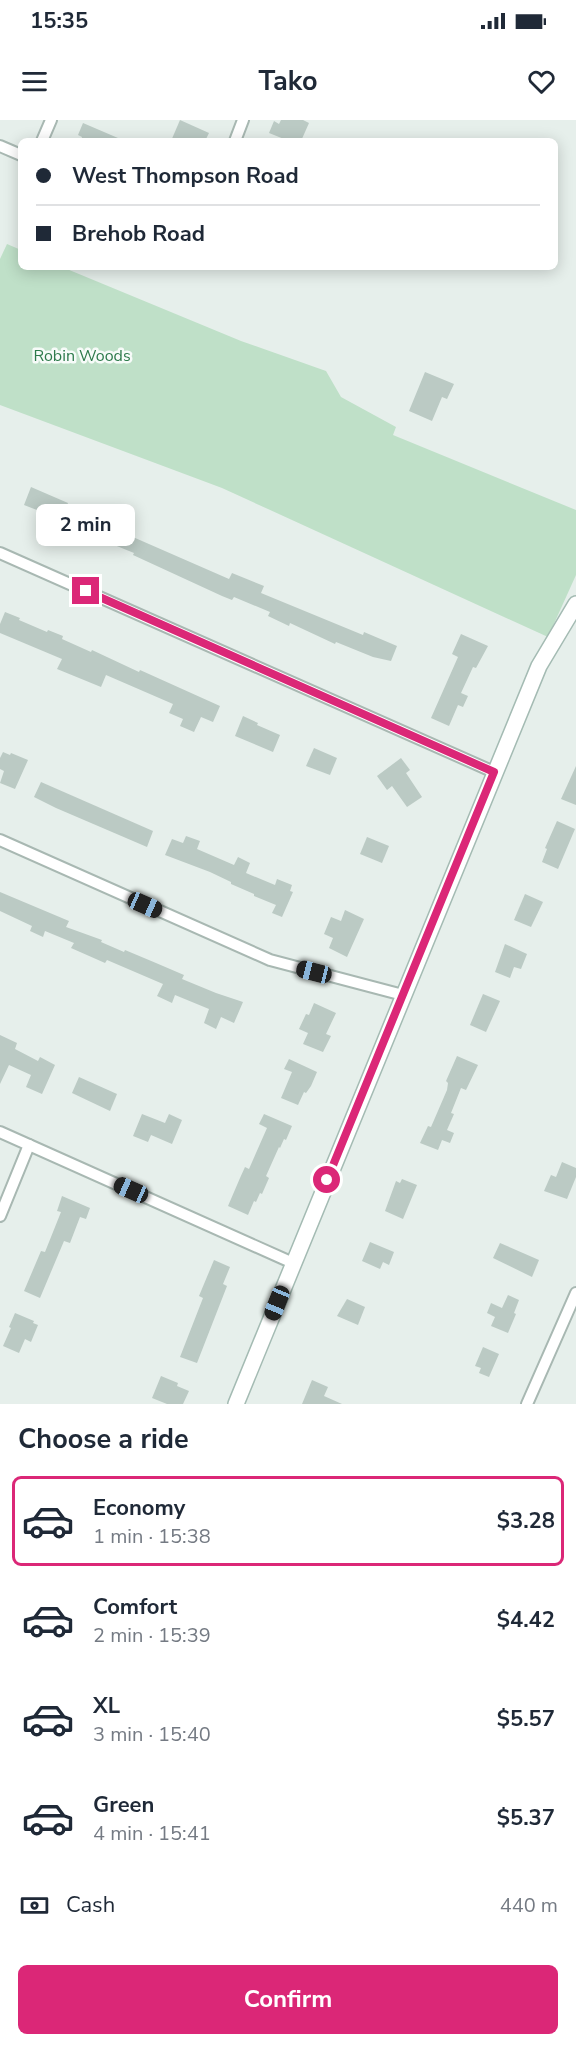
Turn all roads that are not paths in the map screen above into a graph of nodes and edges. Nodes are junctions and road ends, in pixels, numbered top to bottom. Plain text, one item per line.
1 (51, 120) edge
2 (243, 120) edge
3 (43, 138) edge
4 (236, 138) edge
5 (0, 146) edge
6 (18, 154) edge
7 (0, 553) edge
8 (576, 604) edge
9 (494, 772) junction
10 (0, 840) edge
11 (403, 995) junction
12 (0, 1132) edge
13 (29, 1145) junction
14 (0, 1216) edge
15 (293, 1263) junction
16 (576, 1293) edge
17 (236, 1404) edge
18 (527, 1404) edge

1 - 3 street
2 - 4 street
5 - 6 street
7 - 9 street
8 - 9 main road
9 - 11 main road
10 - 11 street
11 - 15 main road
12 - 13 street
13 - 14 street
13 - 15 street
15 - 17 main road
16 - 18 street

